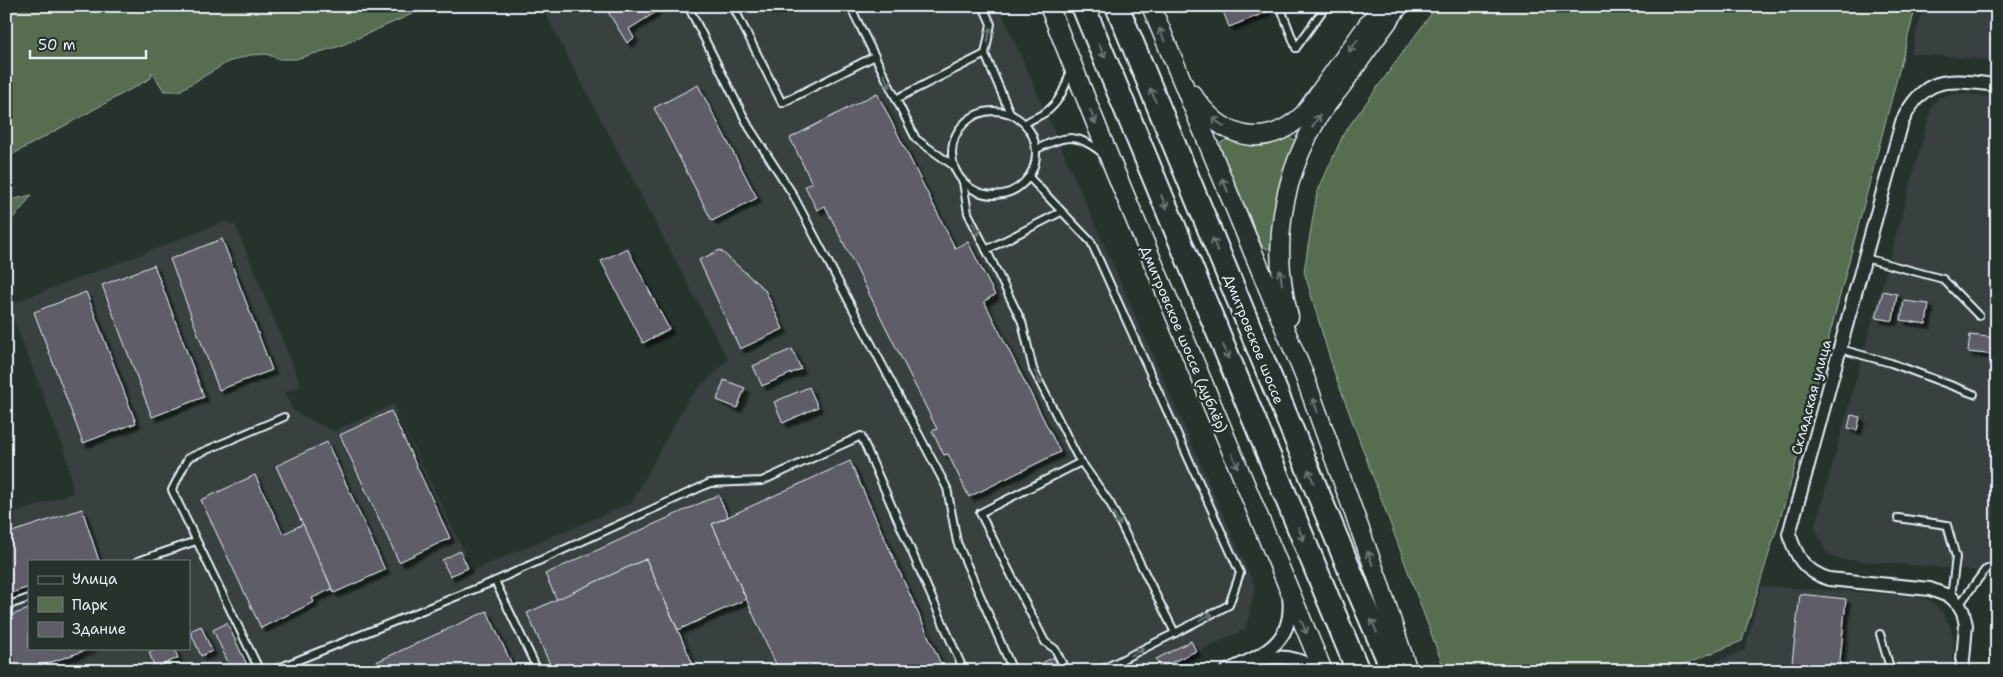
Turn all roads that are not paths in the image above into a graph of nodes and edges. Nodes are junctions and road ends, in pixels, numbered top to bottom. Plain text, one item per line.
1 (688, 6) edge
2 (733, 6) edge
3 (850, 6) edge
4 (983, 6) edge
5 (1049, 6) edge
6 (1083, 6) edge
7 (1117, 6) edge
8 (1151, 6) edge
9 (1280, 6) edge
10 (1326, 6) edge
11 (1381, 6) edge
12 (1399, 6) edge
13 (985, 54) junction
14 (875, 56) junction
15 (1071, 63) junction
16 (1178, 72) junction
17 (1997, 85) edge
18 (896, 99) junction
19 (1010, 113) junction
20 (1025, 124) junction
21 (1037, 149) junction
22 (1110, 159) junction
23 (954, 166) junction
24 (1029, 176) junction
25 (963, 182) junction
26 (1061, 212) junction
27 (986, 250) junction
28 (1864, 258) junction
29 (1979, 316) dead end
30 (1840, 349) junction
31 (1304, 375) junction
32 (1974, 394) dead end
33 (284, 417) dead end
34 (1081, 462) junction
35 (1898, 518) dead end
36 (196, 541) junction
37 (141, 560) edge
38 (1997, 565) edge
39 (495, 580) junction
40 (1288, 588) junction
41 (28, 598) edge
42 (1955, 601) junction
43 (6, 606) edge
44 (1175, 633) junction
45 (1880, 634) dead end
46 (1254, 659) junction
47 (1012, 668) edge
48 (260, 671) edge
49 (271, 671) edge
50 (538, 671) edge
51 (964, 671) edge
52 (1001, 671) edge
53 (1066, 671) edge
54 (1099, 671) edge
55 (1227, 671) edge
56 (1316, 671) edge
57 (1323, 671) edge
58 (1358, 671) edge
59 (1393, 671) edge
60 (1408, 671) edge
61 (1891, 671) edge
62 (1962, 671) edge

1 - 47 lane
2 - 14 lane
3 - 14 lane
13 -> 4 lane
5 - 15 main road, Дмитровское шоссе (дублёр)
6 -> 58 highway
59 -> 7 highway, Дмитровское шоссе
16 -> 8 main road
9 - 10 lane
11 -> 16 main road
31 -> 12 main road
13 - 18 lane
13 - 19 lane
14 -> 18 lane
15 - 20 lane
15 -> 22 main road, Дмитровское шоссе (дублёр)
31 -> 16 main road
17 - 28 street, Складская улица
18 - 23 lane
19 - 20 lane
19 - 23 lane
20 - 21 lane
21 - 22 lane
21 - 24 lane
22 -> 40 main road, Дмитровское шоссе (дублёр)
23 - 25 lane
24 - 25 lane
24 - 26 lane
25 -> 27 lane
26 - 27 lane
44 -> 26 lane
27 -> 34 lane
28 - 29 lane
28 - 30 street, Складская улица
30 - 32 lane
30 - 42 street, Складская улица
60 -> 31 main road
33 - 36 lane
34 -> 44 lane
34 - 53 lane
35 - 42 lane
36 - 37 lane
36 - 48 lane
38 - 42 lane
39 - 49 lane
39 - 50 lane
39 - 51 lane
40 - 46 street
40 -> 57 main road, Дмитровское шоссе (дублёр)
41 - 43 lane
42 - 62 street
54 -> 44 lane
45 - 61 lane
46 - 55 street
46 - 56 street
47 - 52 lane

